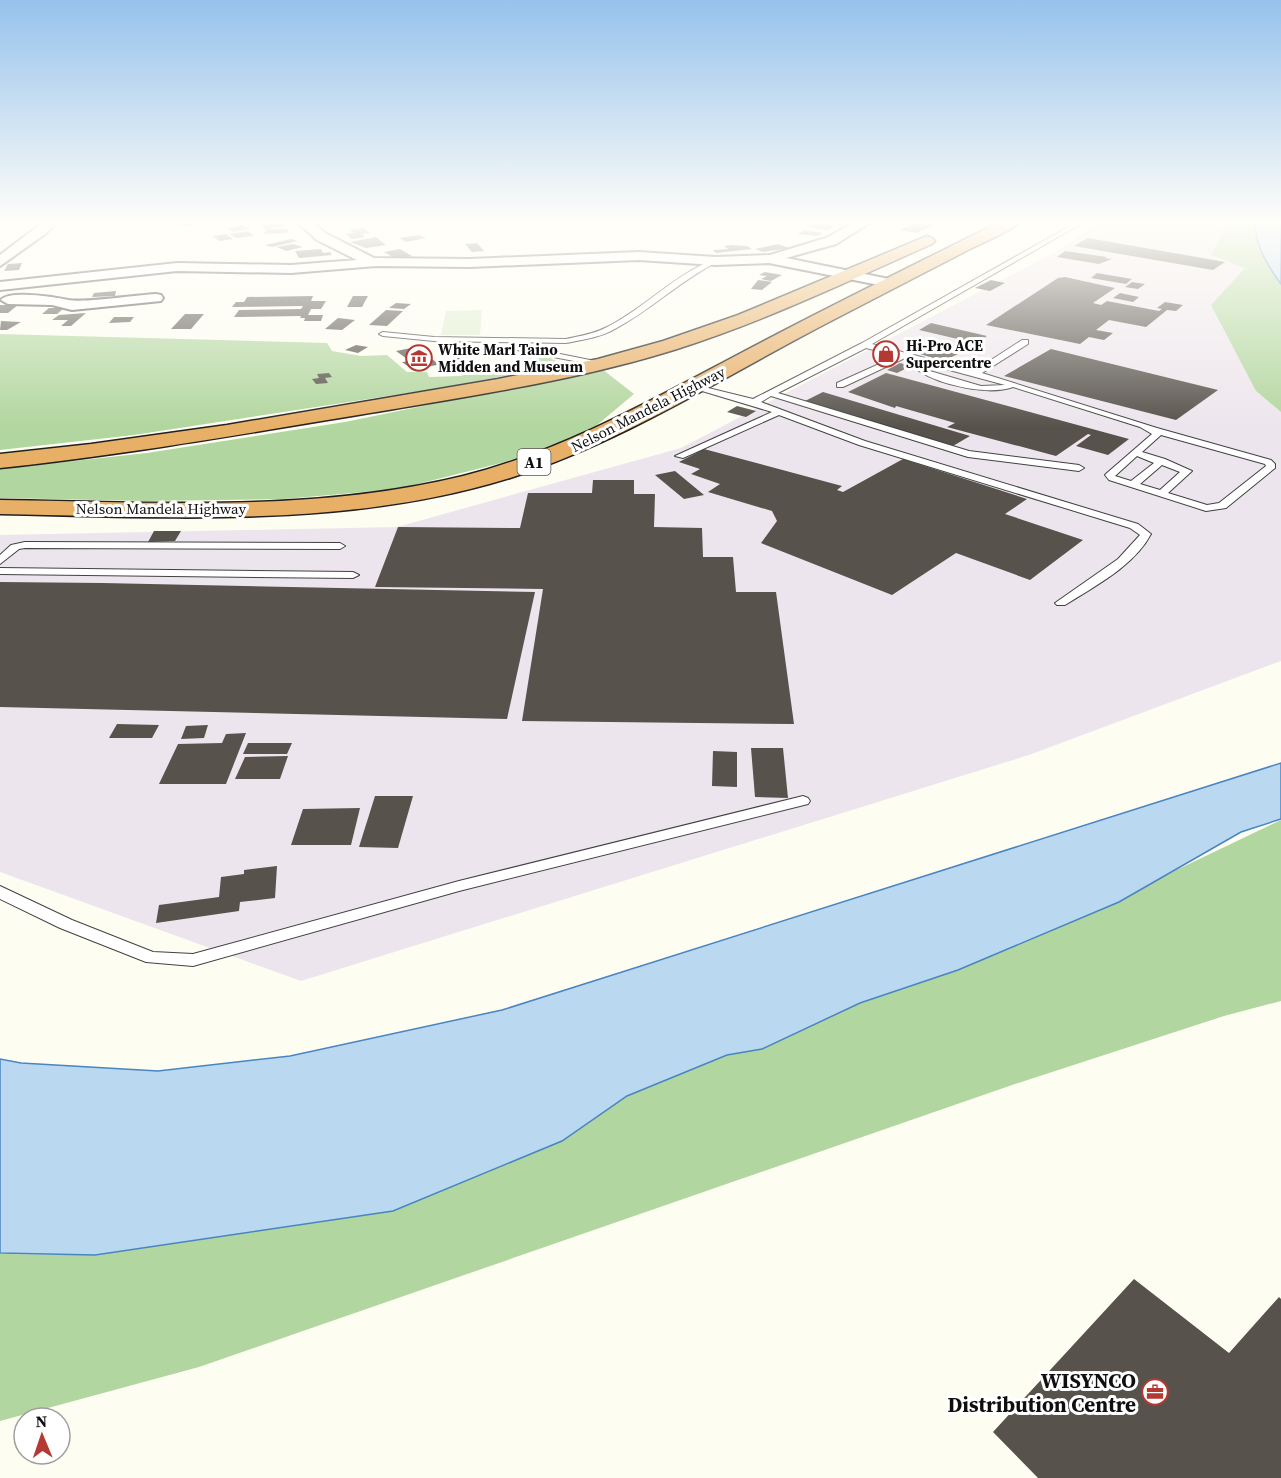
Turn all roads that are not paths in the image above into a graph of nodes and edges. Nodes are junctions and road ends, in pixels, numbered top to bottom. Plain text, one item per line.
1 (666, 289) edge
2 (820, 289) edge
3 (883, 289) edge
4 (963, 289) edge
5 (156, 298) dead end
6 (0, 300) edge
7 (382, 334) dead end
8 (483, 341) junction
9 (555, 341) junction
10 (1025, 342) dead end
11 (865, 345) junction
12 (905, 354) junction
13 (564, 355) junction
14 (600, 363) junction
15 (923, 371) dead end
16 (976, 373) junction
17 (1014, 384) junction
18 (840, 385) dead end
19 (695, 386) junction
20 (772, 394) junction
21 (754, 402) junction
22 (778, 412) junction
23 (1154, 430) junction
24 (1136, 453) junction
25 (680, 456) dead end
26 (0, 461) edge
27 (1162, 461) junction
28 (1079, 468) dead end
29 (1132, 485) junction
30 (1161, 494) junction
31 (0, 507) edge
32 (340, 546) dead end
33 (0, 561) edge
34 (0, 571) edge
35 (353, 575) dead end
36 (1061, 603) dead end
37 (803, 801) dead end
38 (0, 892) edge

1 - 9 lane
2 - 14 highway
3 - 19 highway, Nelson Mandela Highway / A1
4 - 11 lane
5 - 6 street
7 - 8 lane
8 - 9 lane
8 - 13 lane
9 - 13 lane
10 - 16 lane
11 - 12 lane
11 - 20 lane
12 - 16 lane
12 - 18 lane
13 - 14 lane
14 - 26 highway
15 - 17 lane
16 - 17 lane
17 - 23 lane
19 - 21 lane
19 - 31 highway, Nelson Mandela Highway / A1
20 - 21 lane
20 - 28 lane
21 - 22 lane
22 - 25 lane
22 - 36 lane
23 - 24 lane
23 - 30 lane
24 - 27 lane
24 - 29 lane
27 - 29 lane
27 - 30 lane
29 - 30 lane
32 - 33 lane
34 - 35 lane
37 - 38 lane

